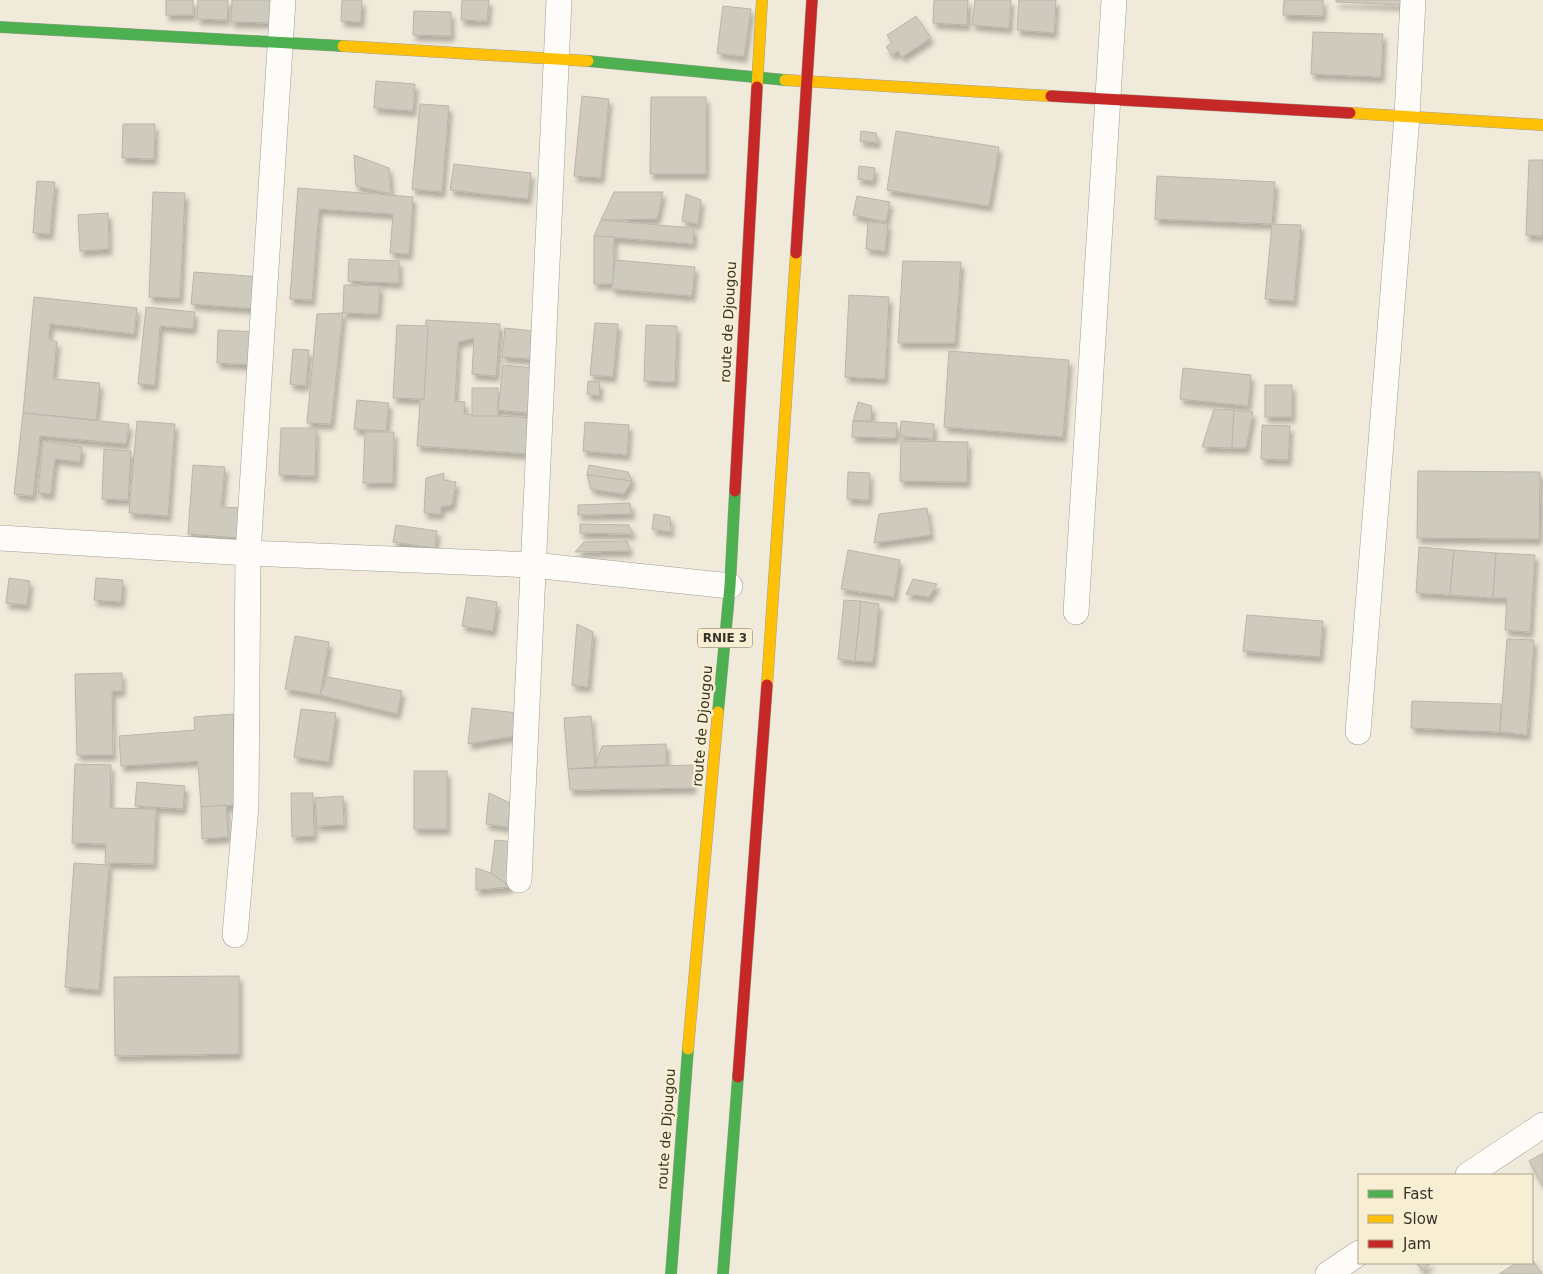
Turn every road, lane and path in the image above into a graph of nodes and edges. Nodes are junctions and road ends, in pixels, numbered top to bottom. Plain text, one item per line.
1 (283, 0) edge
2 (558, 0) edge
3 (762, 0) edge
4 (812, 0) edge
5 (1114, 0) edge
6 (1413, 0) edge
7 (0, 27) edge
8 (280, 42) junction
9 (555, 58) junction
10 (756, 77) junction
11 (807, 82) junction
12 (1108, 99) junction
13 (1407, 116) junction
14 (1543, 125) edge
15 (0, 538) edge
16 (248, 553) junction
17 (533, 565) junction
18 (730, 586) junction
19 (1076, 612) dead end
20 (1358, 732) dead end
21 (519, 880) dead end
22 (235, 935) dead end
23 (1543, 1125) edge
24 (1470, 1174) edge
25 (1358, 1254) edge
26 (671, 1274) edge
27 (723, 1274) edge
28 (1328, 1274) edge

1 - 8 street
2 - 9 street
3 - 10 main road, route de Djougou / RNIE 3
4 - 11 main road, RNIE 3
5 - 12 street
6 - 13 street
7 - 8 main road
8 - 9 main road
8 - 16 street
9 - 10 main road
9 - 17 street
10 - 11 main road
10 - 18 main road, route de Djougou / RNIE 3
11 - 12 main road
11 - 27 main road, RNIE 3
12 - 13 main road
12 - 19 street
13 - 14 main road
13 - 20 street
15 - 16 street
16 - 17 street
16 - 22 street
17 - 18 street
17 - 21 street
18 - 26 main road, route de Djougou / RNIE 3
23 - 24 street
25 - 28 street

